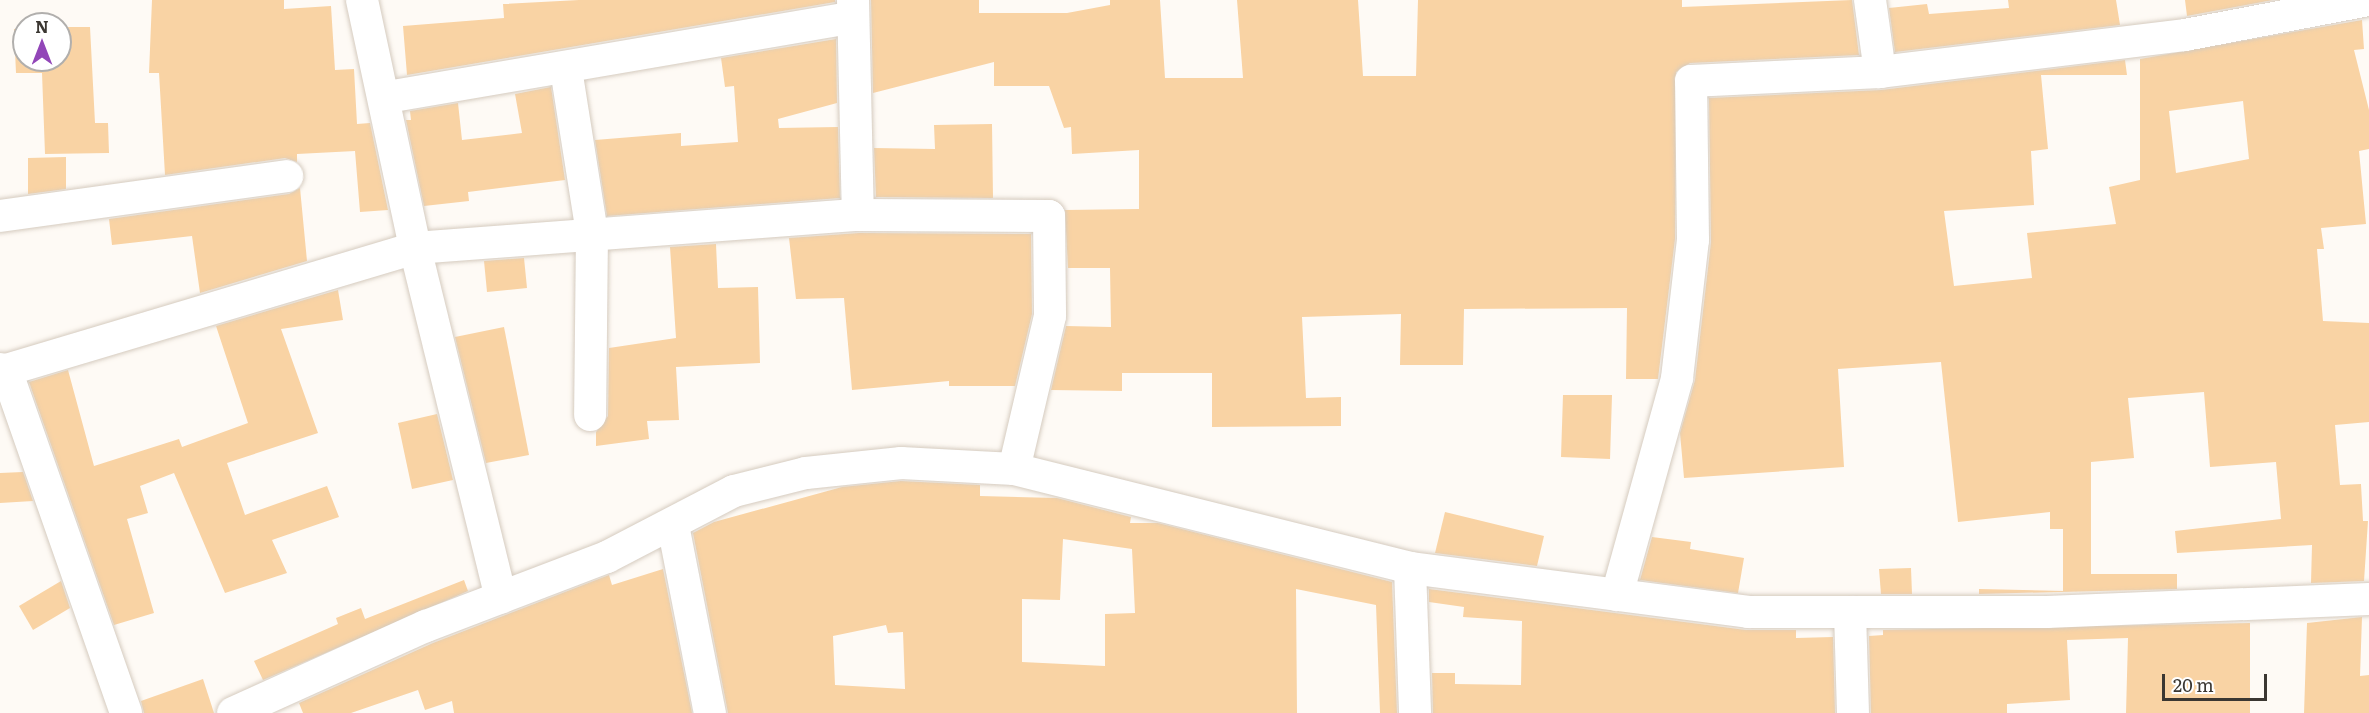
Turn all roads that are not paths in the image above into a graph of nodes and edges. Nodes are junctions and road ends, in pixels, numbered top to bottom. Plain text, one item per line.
1 (362, 0) edge
2 (1870, 0) edge
3 (2369, 0) edge
4 (852, 9) edge
5 (566, 69) junction
6 (1880, 72) junction
7 (387, 97) junction
8 (287, 176) dead end
9 (858, 215) junction
10 (0, 216) edge
11 (592, 233) junction
12 (415, 249) junction
13 (3, 370) edge
14 (590, 416) dead end
15 (1014, 469) junction
16 (673, 525) junction
17 (1410, 568) junction
18 (1617, 595) junction
19 (501, 598) junction
20 (2369, 599) edge
21 (1850, 612) junction
22 (126, 713) edge
23 (233, 713) edge
24 (710, 713) edge
25 (1415, 713) edge
26 (1853, 713) edge

1 - 7 street
2 - 6 street
3 - 6 street
4 - 5 street
4 - 9 street
5 - 7 street
5 - 11 street
6 - 18 street
7 - 12 street
8 - 10 street
9 - 11 street
9 - 15 street
11 - 12 street
11 - 14 street
12 - 13 street
12 - 19 street
13 - 22 street
15 - 16 street
15 - 17 street
16 - 19 street
16 - 24 street
17 - 18 street
17 - 25 street
18 - 21 street
19 - 23 street
20 - 21 street
21 - 26 street

